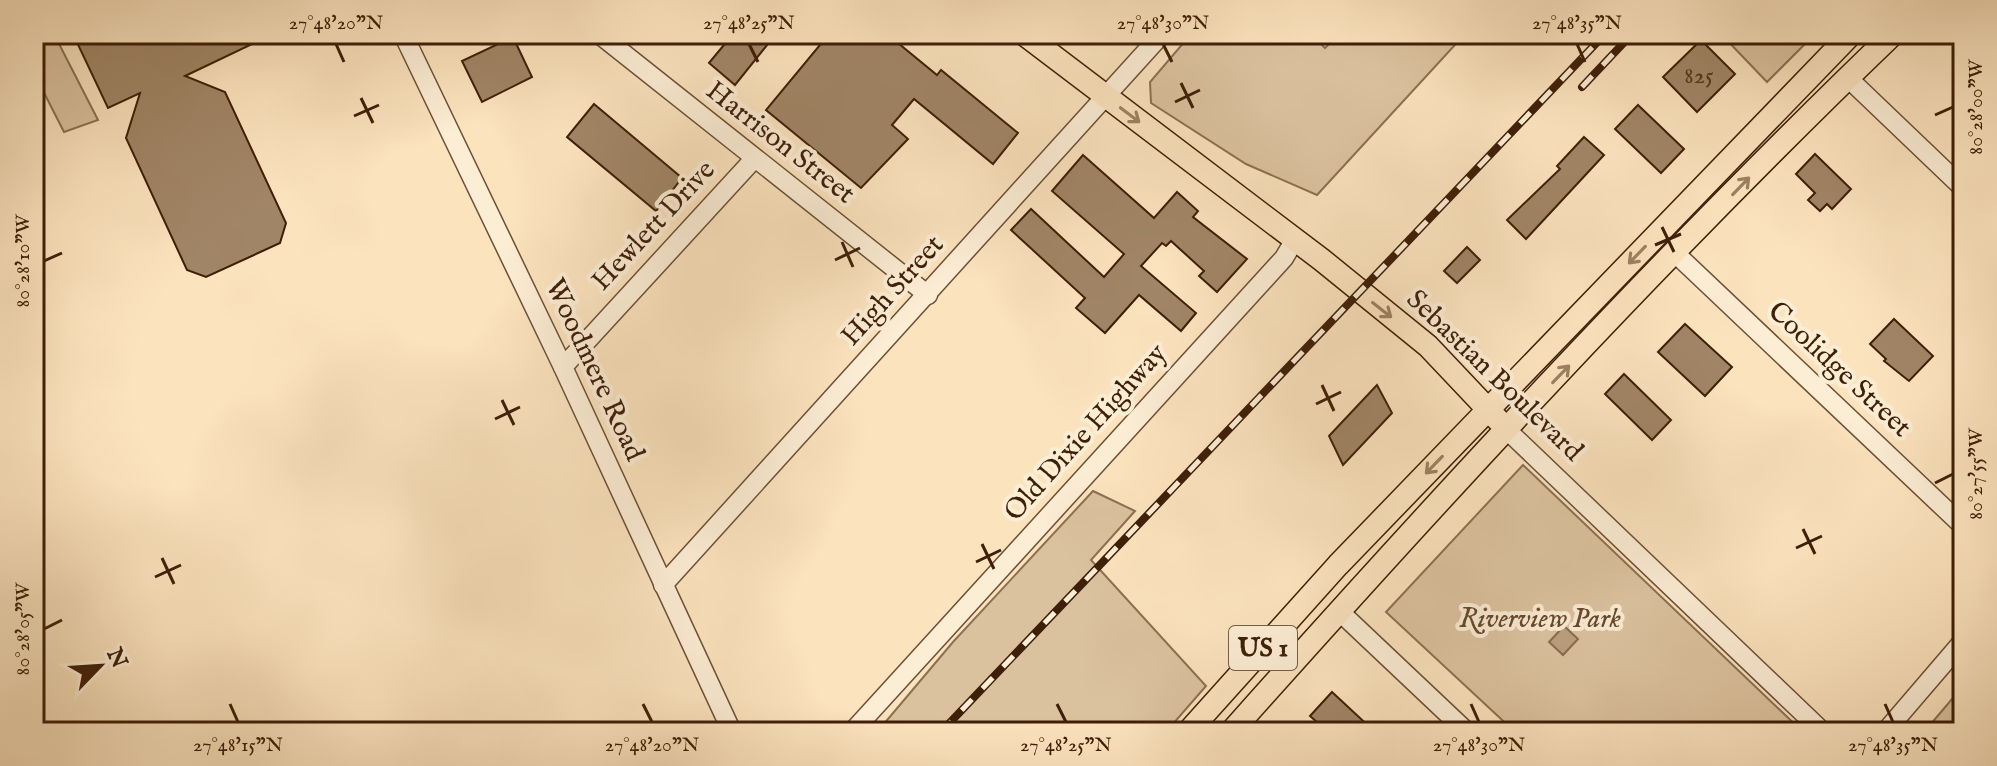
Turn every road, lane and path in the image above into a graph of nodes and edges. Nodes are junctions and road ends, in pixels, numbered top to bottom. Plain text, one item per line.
1 (403, 34) edge
2 (599, 34) edge
3 (1024, 34) edge
4 (1162, 34) edge
5 (1851, 34) edge
6 (1893, 34) edge
7 (1848, 78) junction
8 (1805, 80) junction
9 (1105, 96) junction
10 (1793, 133) junction
11 (754, 159) junction
12 (1963, 188) edge
13 (1294, 241) junction
14 (1676, 254) junction
15 (928, 295) junction
16 (563, 367) junction
17 (1488, 409) junction
18 (1507, 430) junction
19 (1963, 526) edge
20 (663, 585) junction
21 (1339, 611) junction
22 (1963, 641) edge
23 (1202, 723) edge
24 (732, 732) edge
25 (852, 732) edge
26 (1188, 732) edge
27 (1231, 732) edge
28 (1467, 732) edge
29 (1823, 732) edge
30 (1885, 732) edge

1 - 16 street, Woodmere Road
2 - 11 street, Harrison Street
3 - 9 main road, Sebastian Boulevard
4 - 9 street, High Street
5 - 8 main road, US 1
6 - 7 main road, US 1
7 - 10 main road, US 1
7 - 12 street
8 - 10 main road
8 -> 17 main road, US 1
9 -> 13 main road, Sebastian Boulevard
9 - 15 street, High Street
14 -> 10 main road, US 1
11 - 15 street, Harrison Street
11 - 16 street, Hewlett Drive
13 -> 17 main road, Sebastian Boulevard
13 - 25 street, Old Dixie Highway
18 -> 14 main road, US 1
14 - 19 street, Coolidge Street
15 - 20 street, High Street
16 - 20 street, Woodmere Road
17 - 18 main road, Sebastian Boulevard
17 -> 23 main road, US 1
18 - 21 main road, US 1
18 - 29 street, Sebastian Boulevard
20 - 24 street, Woodmere Road
21 - 27 main road, US 1
21 - 28 street
22 - 30 street
23 - 26 main road, US 1

